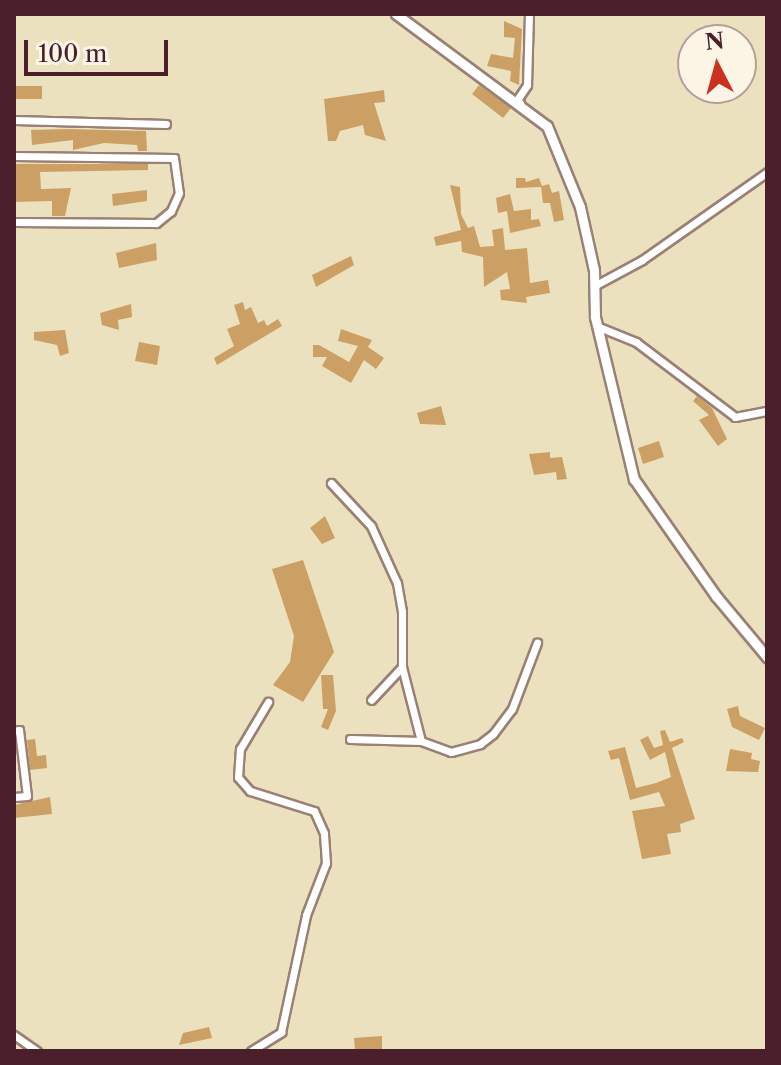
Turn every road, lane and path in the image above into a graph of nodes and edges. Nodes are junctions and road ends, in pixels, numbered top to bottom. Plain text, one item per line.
1 (396, 14) edge
2 (529, 14) edge
3 (528, 110) junction
4 (14, 120) edge
5 (166, 124) dead end
6 (14, 156) edge
7 (767, 172) edge
8 (14, 222) edge
9 (594, 286) junction
10 (599, 327) junction
11 (767, 411) edge
12 (331, 483) dead end
13 (537, 643) dead end
14 (767, 657) edge
15 (402, 667) junction
16 (371, 700) dead end
17 (268, 702) dead end
18 (14, 731) edge
19 (350, 739) dead end
20 (421, 741) junction
21 (14, 797) edge
22 (14, 1035) edge
23 (37, 1051) edge
24 (251, 1051) edge

1 - 3 street
2 - 3 street
3 - 9 street
4 - 5 street
6 - 8 street
7 - 9 street
9 - 10 street
10 - 11 street
10 - 14 street
12 - 15 street
13 - 20 street
15 - 16 street
15 - 20 street
17 - 24 street
18 - 21 street
19 - 20 street
22 - 23 street

